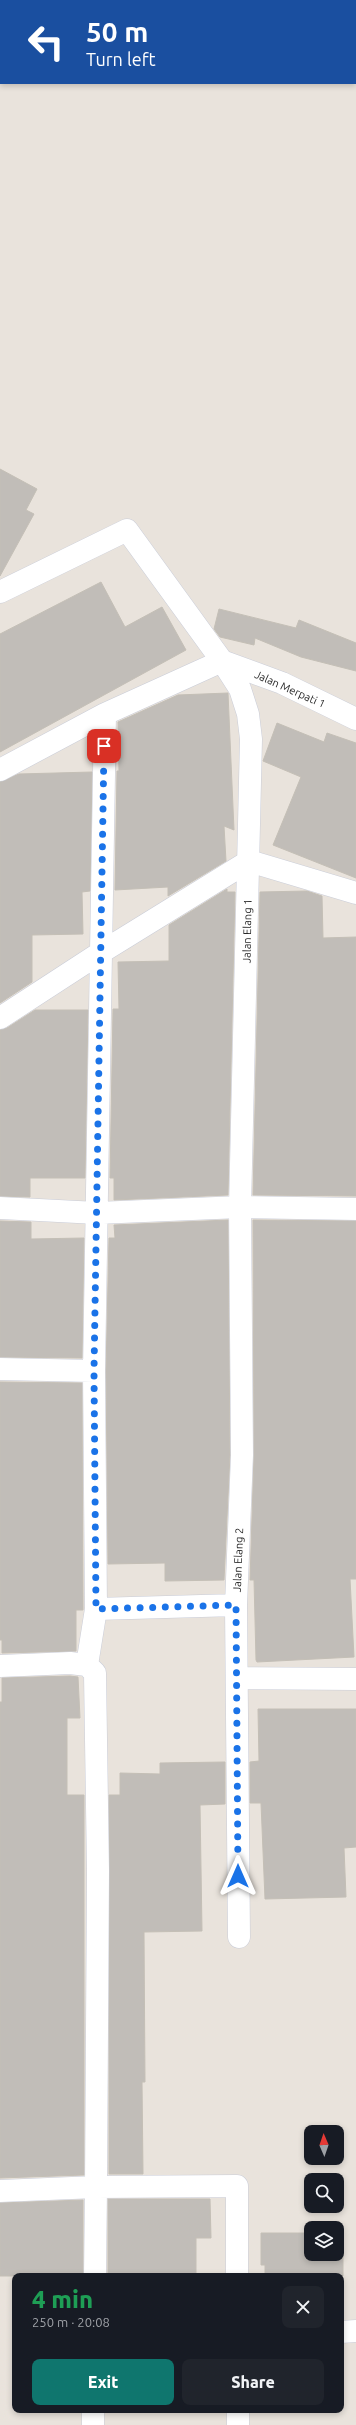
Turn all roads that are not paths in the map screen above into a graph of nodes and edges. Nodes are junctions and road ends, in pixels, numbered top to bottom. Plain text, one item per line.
1 (0, 592) edge
2 (222, 661) junction
3 (105, 714) junction
4 (356, 720) edge
5 (0, 770) edge
6 (249, 861) junction
7 (356, 893) edge
8 (100, 952) junction
9 (0, 1018) edge
10 (240, 1207) junction
11 (0, 1208) edge
12 (356, 1209) edge
13 (97, 1213) junction
14 (0, 1369) edge
15 (94, 1371) junction
16 (236, 1605) junction
17 (96, 1609) junction
18 (87, 1665) junction
19 (0, 1666) edge
20 (237, 1678) junction
21 (356, 1679) edge
22 (239, 1937) dead end
23 (96, 2186) junction
24 (0, 2191) edge
25 (95, 2273) edge
26 (237, 2273) edge
27 (356, 2331) edge
28 (344, 2332) edge
29 (93, 2413) edge
30 (238, 2413) edge
31 (93, 2425) edge
32 (238, 2425) edge

1 - 2 street, Jalan Elang 1
2 - 3 street
2 - 4 street, Jalan Merpati 1
2 - 6 street, Jalan Elang 1
3 - 5 street
3 - 8 street
6 - 7 street
6 - 8 street
6 - 10 street, Jalan Elang 1
8 - 9 street
8 - 13 street
10 - 12 street
10 - 13 street
10 - 16 street, Jalan Elang 2
11 - 13 street
13 - 15 street
14 - 15 street
15 - 17 street
16 - 17 street
16 - 20 street, Jalan Elang 2
17 - 18 street
18 - 19 street
18 - 23 street
20 - 21 street
20 - 22 street, Jalan Elang 2
23 - 24 street
23 - 25 street
23 - 26 street
27 - 28 street
29 - 31 street
30 - 32 street

